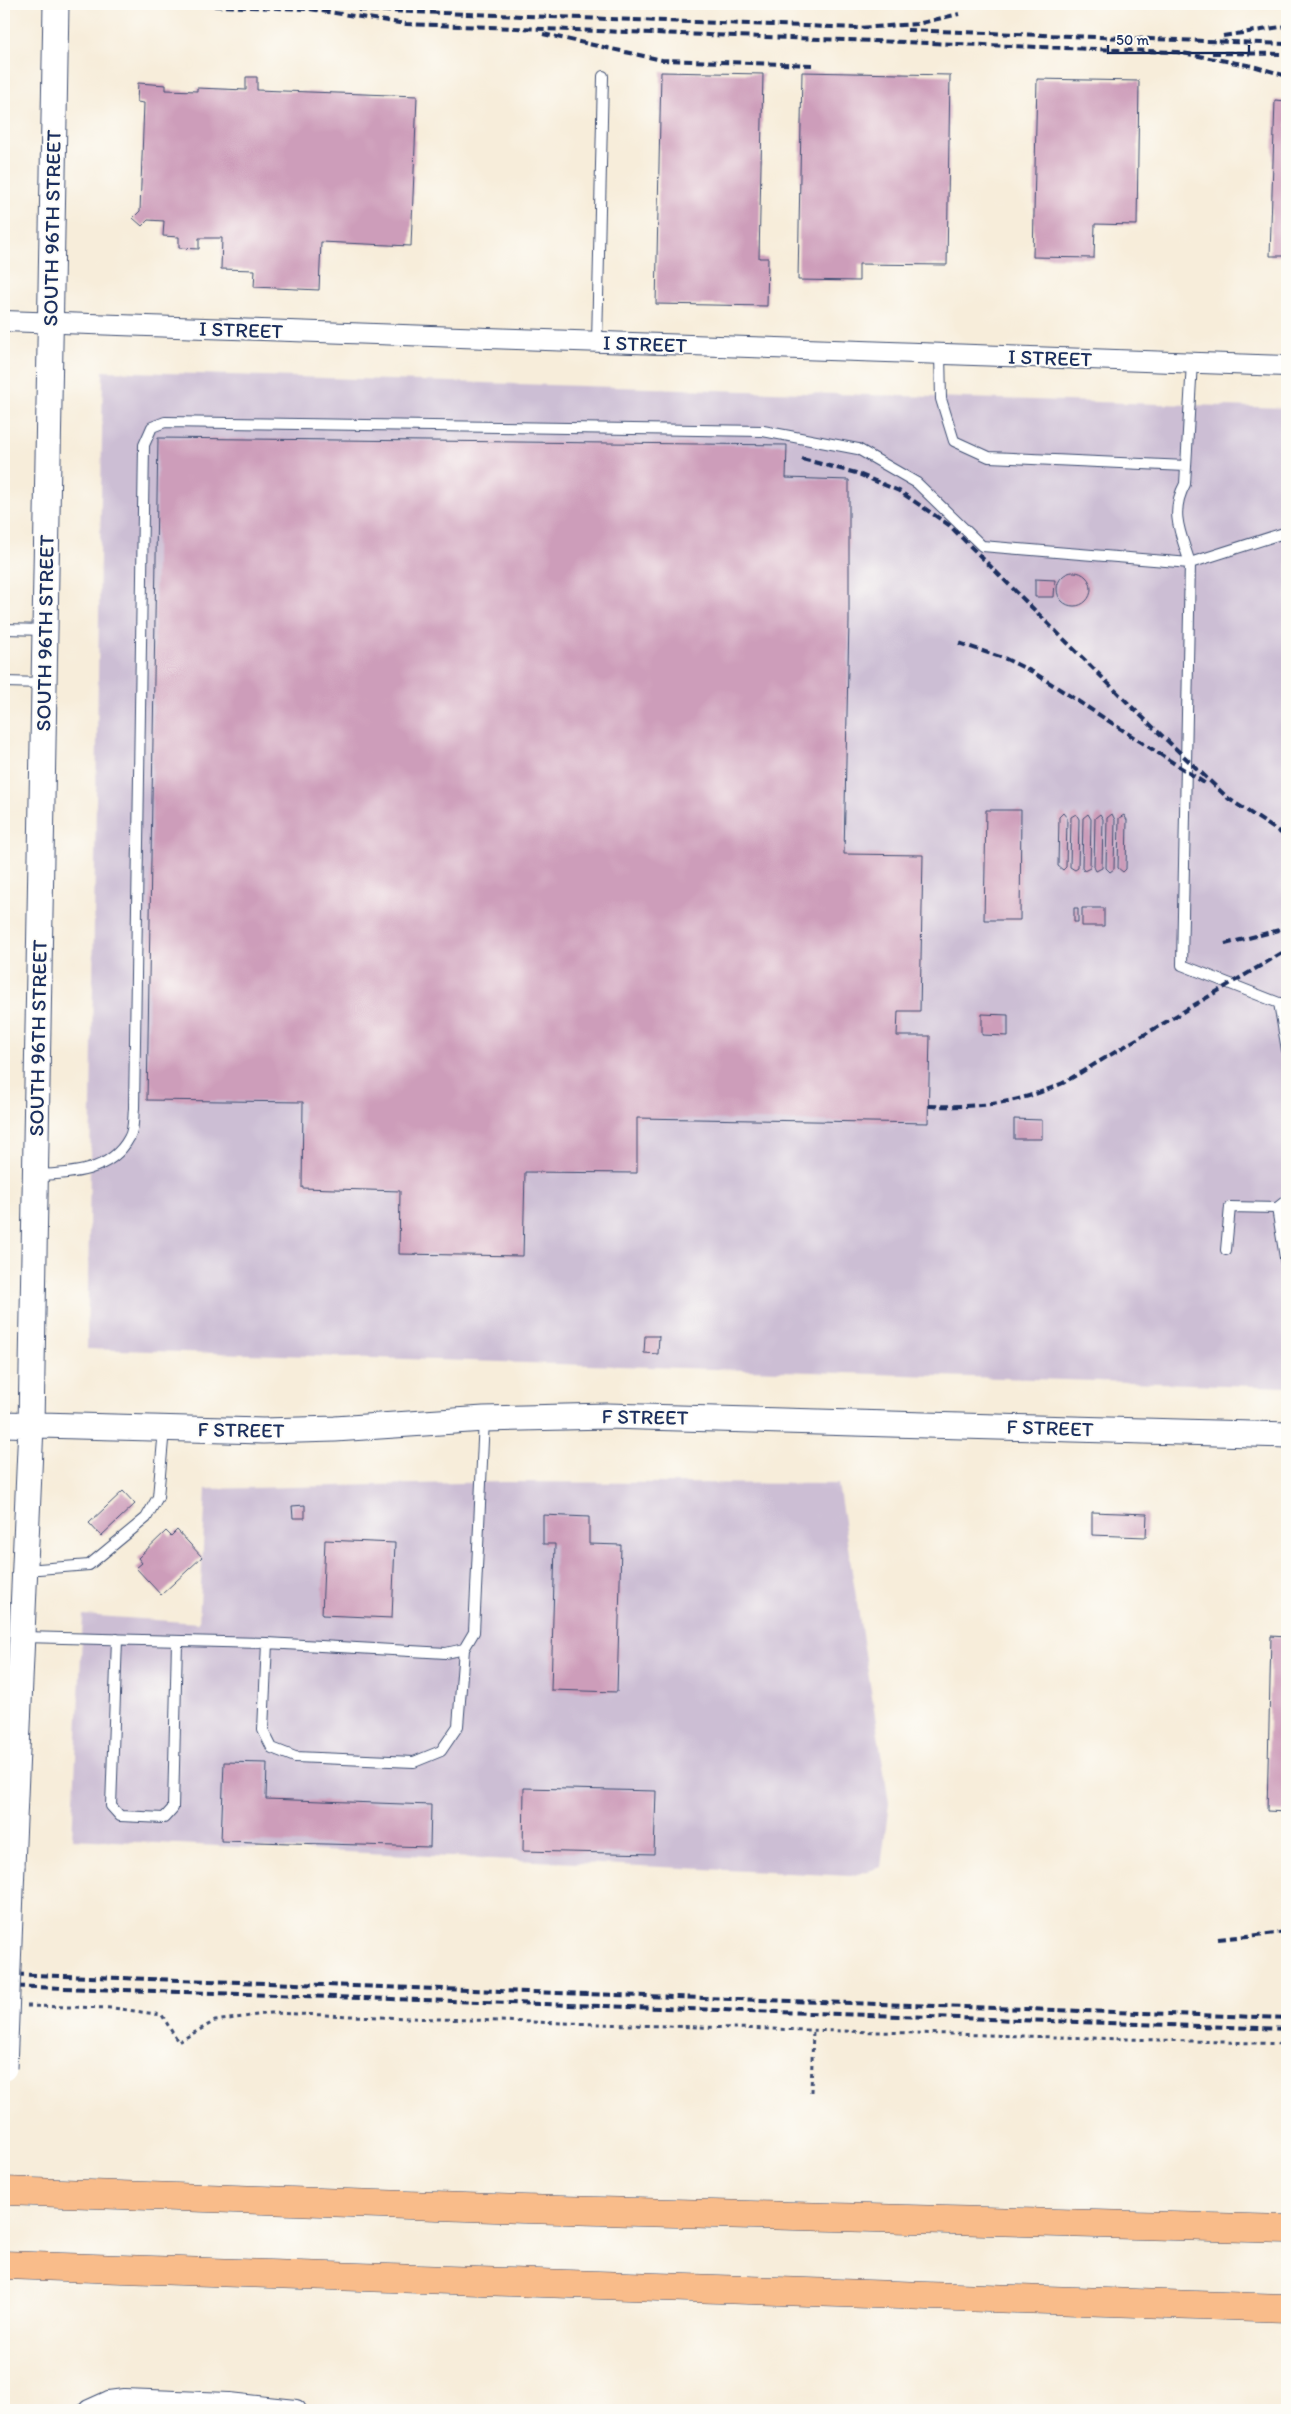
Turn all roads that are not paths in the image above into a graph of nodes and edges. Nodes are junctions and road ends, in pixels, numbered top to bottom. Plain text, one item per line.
1 (56, 4) edge
2 (603, 76) dead end
3 (4, 321) edge
4 (50, 323) junction
5 (597, 342) junction
6 (940, 354) junction
7 (1192, 362) junction
8 (1287, 366) edge
9 (1186, 466) junction
10 (1287, 532) edge
11 (1190, 563) junction
12 (4, 629) edge
13 (45, 630) junction
14 (4, 682) edge
15 (44, 683) junction
16 (1283, 1003) edge
17 (1287, 1050) edge
18 (36, 1174) junction
19 (1287, 1200) edge
20 (1277, 1208) junction
21 (1226, 1250) dead end
22 (1287, 1270) edge
23 (484, 1419) junction
24 (4, 1424) edge
25 (31, 1425) junction
26 (164, 1429) junction
27 (1287, 1435) edge
28 (26, 1570) junction
29 (23, 1637) junction
30 (117, 1639) junction
31 (177, 1641) junction
32 (266, 1643) junction
33 (464, 1649) junction
34 (9, 1833) edge
35 (4, 2071) edge
36 (4, 2191) edge
37 (1287, 2229) edge
38 (4, 2265) edge
39 (1287, 2308) edge
40 (153, 2400) junction
41 (89, 2410) edge
42 (124, 2410) edge
43 (296, 2410) edge

1 - 4 street, SOUTH 96TH STREET
2 - 5 lane
3 - 4 street, I STREET
4 - 5 street, I STREET
4 - 13 street, SOUTH 96TH STREET
5 - 6 street, I STREET
6 - 7 street, I STREET
6 - 9 lane
7 - 8 street, I STREET
7 - 9 lane
9 - 11 lane
10 - 11 lane
11 - 16 lane
11 - 18 lane
12 - 13 lane
13 - 15 street, SOUTH 96TH STREET
14 - 15 lane
15 - 18 street, SOUTH 96TH STREET
16 - 17 lane
18 - 25 street, SOUTH 96TH STREET
19 - 20 lane
20 - 21 lane
20 - 22 lane
23 - 26 street, F STREET
23 - 27 street, F STREET
23 - 33 lane
24 - 25 street, F STREET
25 - 26 street, F STREET
25 - 28 street, SOUTH 96TH STREET
26 - 28 lane
28 - 29 street, SOUTH 96TH STREET
29 - 30 lane
29 - 34 street, SOUTH 96TH STREET
30 - 31 lane
30 - 31 lane
31 - 32 lane
32 - 33 lane
32 - 33 lane
34 - 35 street, SOUTH 96TH STREET, bridge
36 - 37 highway
38 - 39 highway
40 - 41 street
40 - 42 street
40 - 43 street

